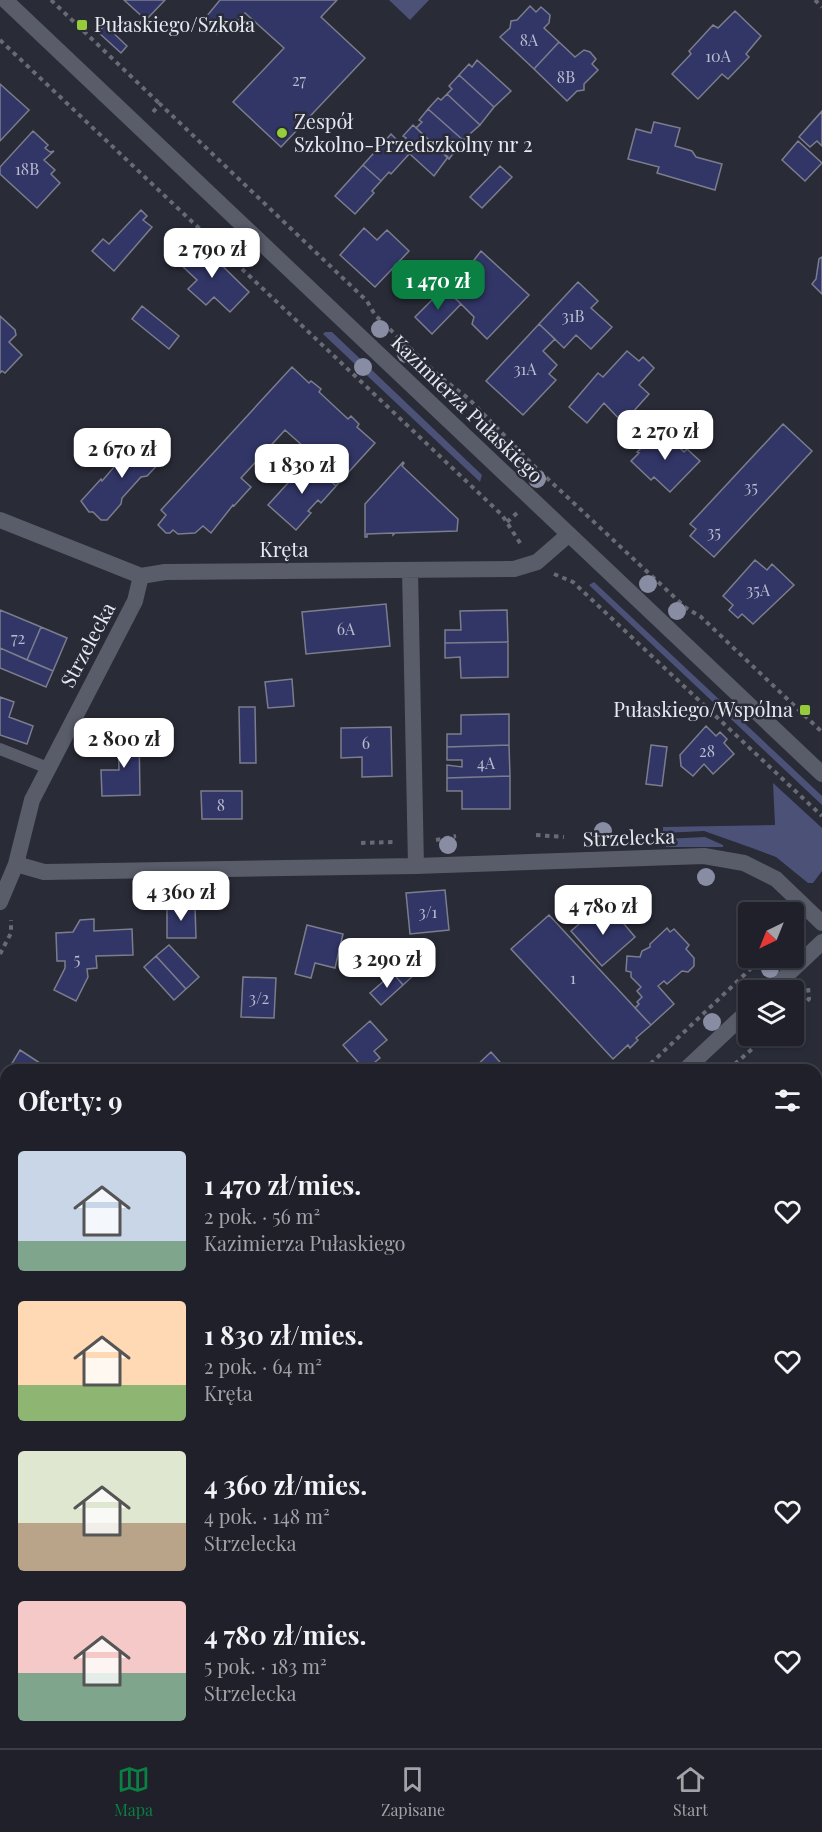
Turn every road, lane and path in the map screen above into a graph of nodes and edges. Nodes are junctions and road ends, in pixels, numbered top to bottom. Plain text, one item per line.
1 (5, 0) edge
2 (51, 0) edge
3 (815, 0) edge
4 (822, 7) edge
5 (0, 40) edge
6 (160, 104) junction
7 (148, 117) dead end
8 (514, 517) dead end
9 (0, 520) edge
10 (507, 522) junction
11 (568, 535) junction
12 (523, 548) dead end
13 (410, 570) junction
14 (550, 573) dead end
15 (141, 576) junction
16 (822, 732) edge
17 (0, 749) edge
18 (48, 768) junction
19 (822, 774) edge
20 (822, 816) edge
21 (456, 836) dead end
22 (426, 842) dead end
23 (16, 864) junction
24 (416, 866) junction
25 (5, 907) edge
26 (822, 923) edge
27 (822, 942) edge
28 (0, 954) edge
29 (751, 968) edge
30 (782, 980) edge
31 (815, 981) dead end
32 (804, 1003) edge
33 (738, 1020) edge
34 (755, 1046) edge
35 (650, 1064) edge
36 (691, 1064) edge
37 (735, 1064) edge

1 - 11 street, Kazimierza Pułaskiego
2 - 6 path
3 - 4 path
5 - 10 path
6 - 7 path
6 - 16 path
8 - 10 path
9 - 15 street, Kręta
10 - 12 path
11 - 13 street, Kręta
11 - 19 street, Kazimierza Pułaskiego
13 - 15 street, Kręta
13 - 24 street
14 - 20 path
15 - 18 street, Strzelecka
17 - 18 lane
18 - 23 street, Strzelecka
21 - 22 path
23 - 24 street, Strzelecka
23 - 25 street, Strzelecka
24 - 26 street, Strzelecka
25 - 28 path
27 - 30 street
29 - 35 path
31 - 32 path
33 - 36 street
34 - 37 path

